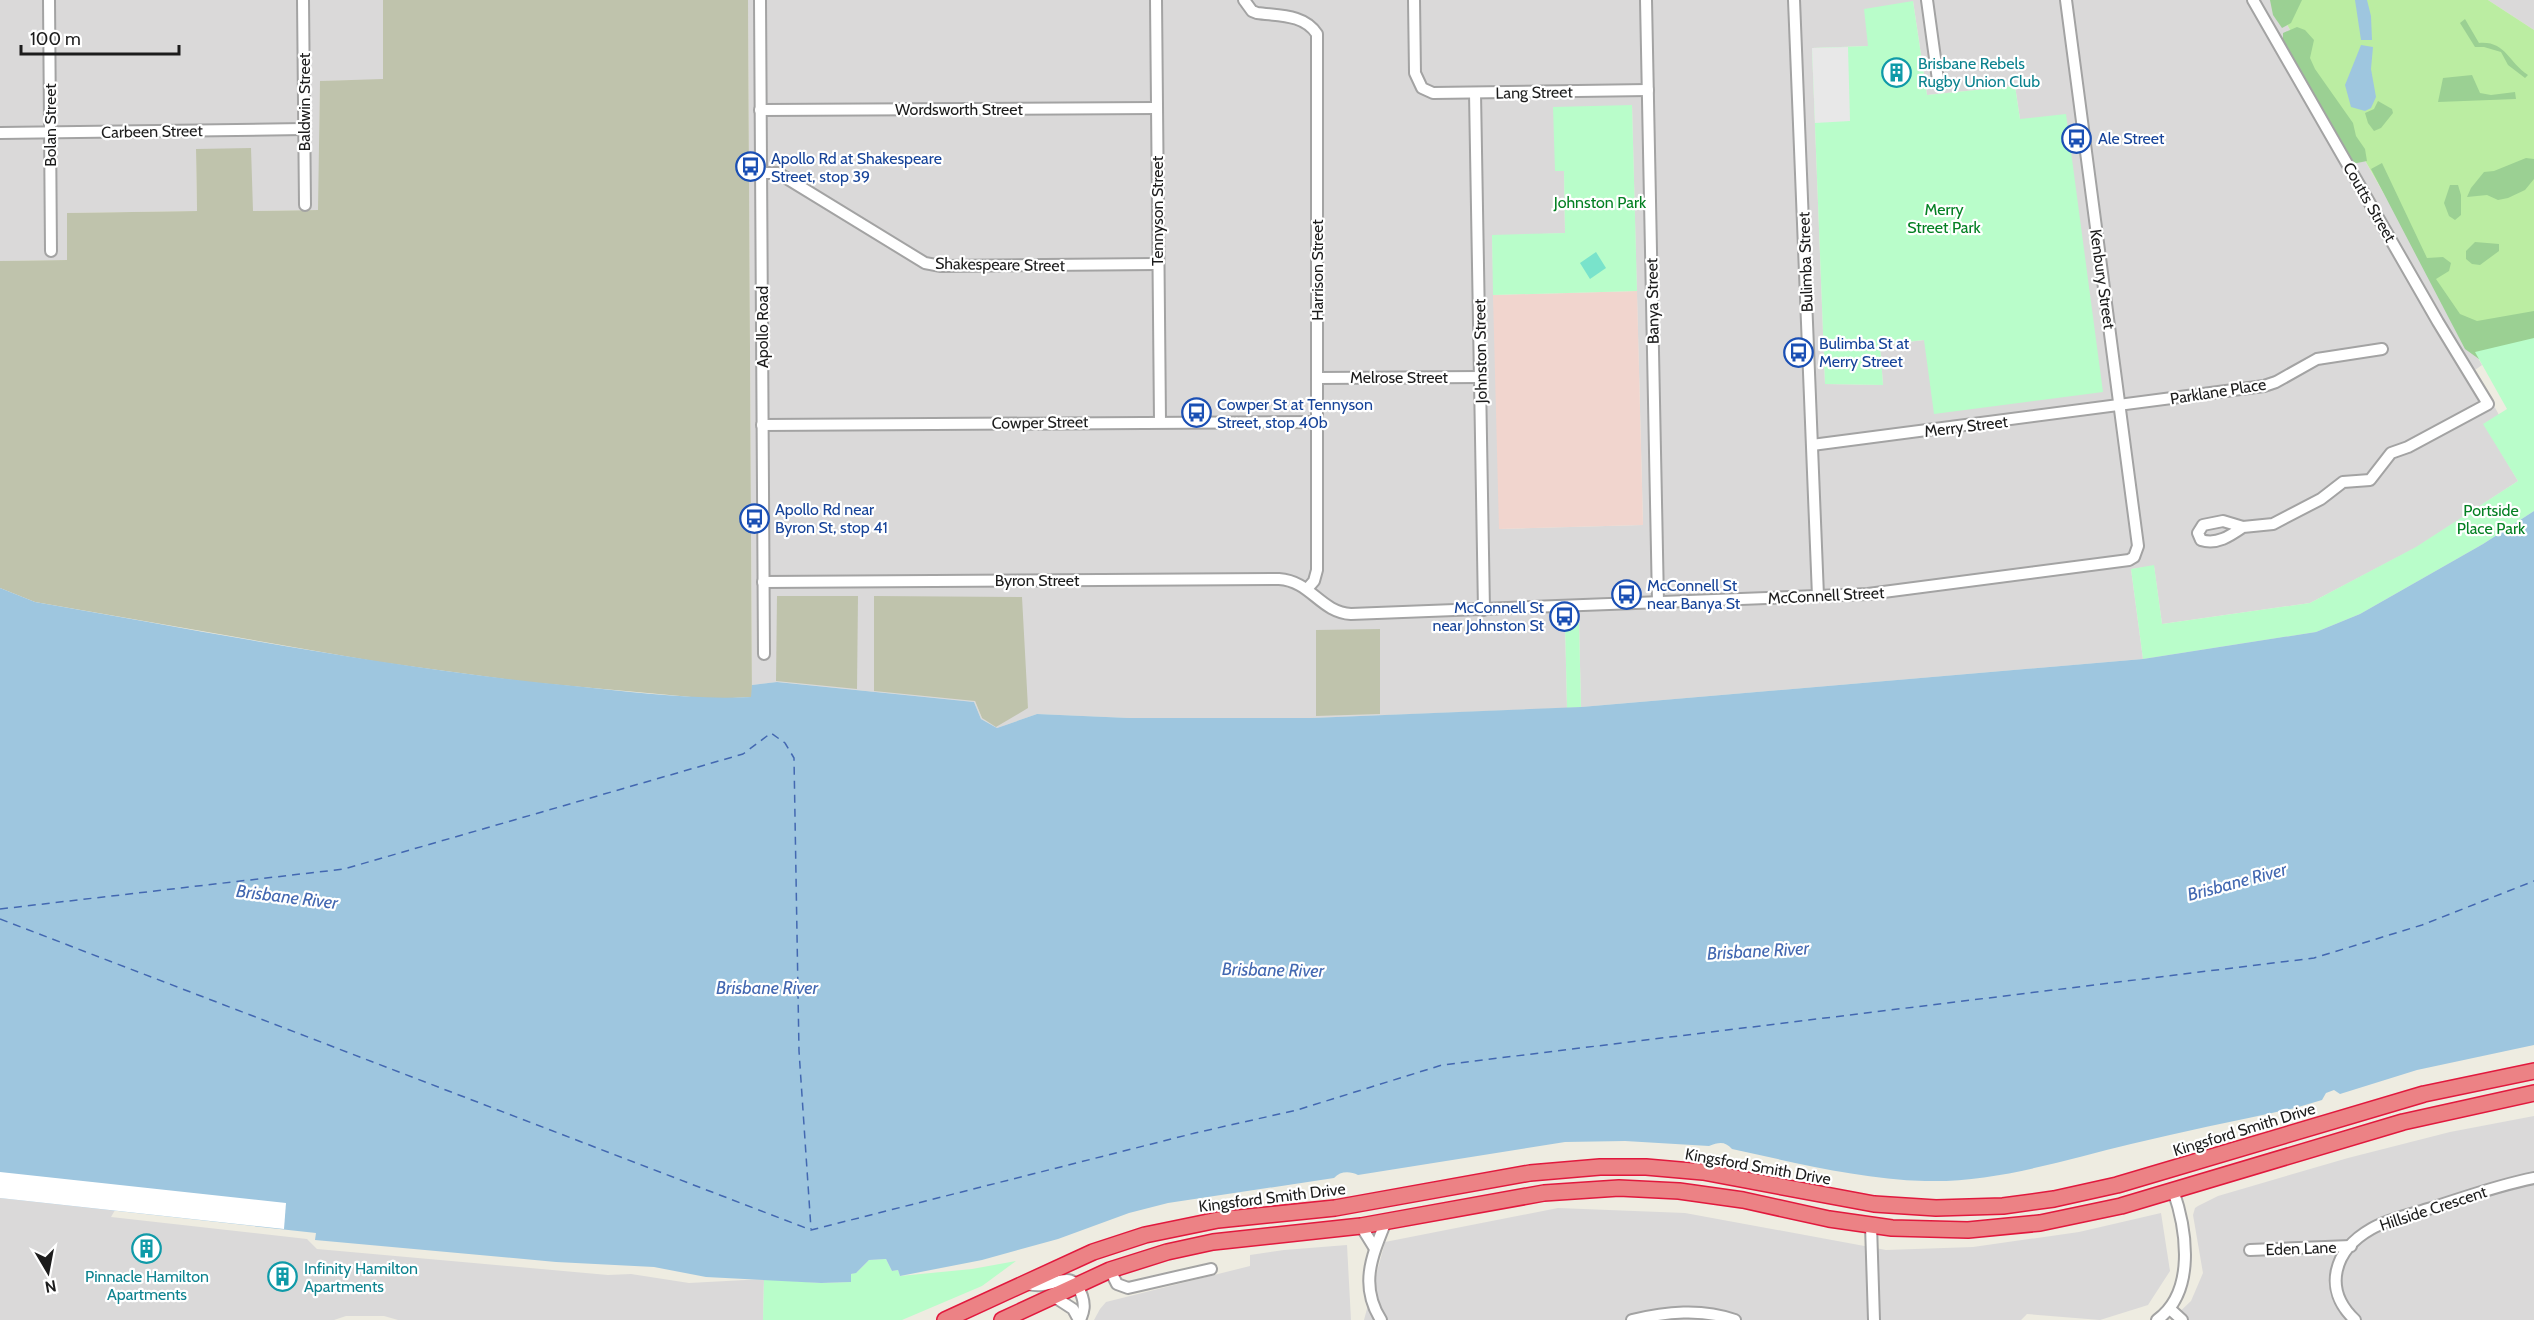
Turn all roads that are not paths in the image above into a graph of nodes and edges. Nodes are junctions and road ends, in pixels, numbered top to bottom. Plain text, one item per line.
1 (49, 0) edge
2 (303, 0) edge
3 (760, 0) edge
4 (1156, 0) edge
5 (1244, 0) edge
6 (1414, 0) edge
7 (1646, 0) edge
8 (1794, 0) edge
9 (1927, 0) edge
10 (2066, 0) edge
11 (2253, 0) edge
12 (1938, 80) dead end
13 (1648, 90) junction
14 (1475, 93) junction
15 (1157, 108) junction
16 (760, 110) junction
17 (304, 129) junction
18 (50, 132) junction
19 (0, 133) edge
20 (760, 173) junction
21 (305, 205) dead end
22 (51, 251) dead end
23 (1157, 264) junction
24 (2382, 349) dead end
25 (1481, 377) junction
26 (1317, 378) junction
27 (2120, 406) junction
28 (1160, 421) junction
29 (1317, 422) junction
30 (762, 425) junction
31 (1812, 445) junction
32 (2243, 527) dead end
33 (2134, 557) joint
34 (764, 582) junction
35 (1307, 589) junction
36 (1818, 596) junction
37 (1658, 602) junction
38 (1484, 610) junction
39 (764, 654) dead end
40 (2534, 1071) edge
41 (2534, 1093) edge
42 (2534, 1178) edge
43 (2173, 1190) junction
44 (1386, 1221) junction
45 (1871, 1225) junction
46 (1361, 1226) junction
47 (2351, 1246) junction
48 (1374, 1247) junction
49 (2250, 1250) dead end
50 (1211, 1269) dead end
51 (1110, 1270) junction
52 (1021, 1284) junction
53 (1076, 1285) junction
54 (1053, 1296) junction
55 (2170, 1309) junction
56 (945, 1320) edge
57 (1002, 1320) edge
58 (1079, 1320) edge
59 (1381, 1320) edge
60 (1632, 1320) edge
61 (1735, 1320) edge
62 (1874, 1320) edge
63 (2157, 1320) edge
64 (2182, 1320) edge
65 (2355, 1320) edge

1 - 18 street, Bolan Street
2 - 17 street, Baldwin Street
3 - 16 street, Apollo Road
4 - 15 street, Tennyson Street
5 - 26 street, Harrison Street
6 - 14 street, Lang Street
7 - 13 street, Banya Street
8 - 31 street, Bulimba Street
9 - 12 street
10 - 27 street, Kenbury Street
11 - 32 street, Coutts Street
13 - 14 street, Lang Street
13 - 37 street, Banya Street
14 - 25 street, Johnston Street
15 - 16 street, Wordsworth Street
15 - 23 street, Tennyson Street
16 - 20 street, Apollo Road
17 - 18 street, Carbeen Street
17 - 21 street, Baldwin Street
18 - 19 street, Carbeen Street
18 - 22 street, Bolan Street
20 - 23 street, Shakespeare Street
20 - 30 street, Apollo Road
23 - 28 street, Tennyson Street
24 - 27 street, Parklane Place
25 - 26 street, Melrose Street
25 - 38 street, Johnston Street
26 - 29 street, Harrison Street
27 - 31 street, Merry Street
27 - 33 street, Kenbury Street
28 - 29 street, Cowper Street
28 - 30 street, Cowper Street
29 - 35 street, Harrison Street
30 - 34 street, Apollo Road
31 - 36 street, Bulimba Street
33 - 36 street, McConnell Street
34 - 35 street, Byron Street
34 - 39 street, Apollo Road
35 - 38 street, McConnell Street
36 - 37 street, McConnell Street
37 - 38 street, McConnell Street
40 - 52 highway, Kingsford Smith Drive
41 - 43 highway
42 - 47 street, Hillside Crescent
43 - 45 highway
43 - 55 street
44 - 45 highway
44 - 46 highway
44 - 48 street
45 - 62 street
46 - 48 street
46 - 51 highway
47 - 49 street, Eden Lane
47 - 65 street, Hillside Crescent
48 - 59 street
50 - 51 street
51 - 53 highway
52 - 53 street
52 - 56 highway, Kingsford Smith Drive
53 - 54 highway
53 - 58 street
54 - 57 highway
54 - 58 street
55 - 63 street
55 - 64 street
60 - 61 street

